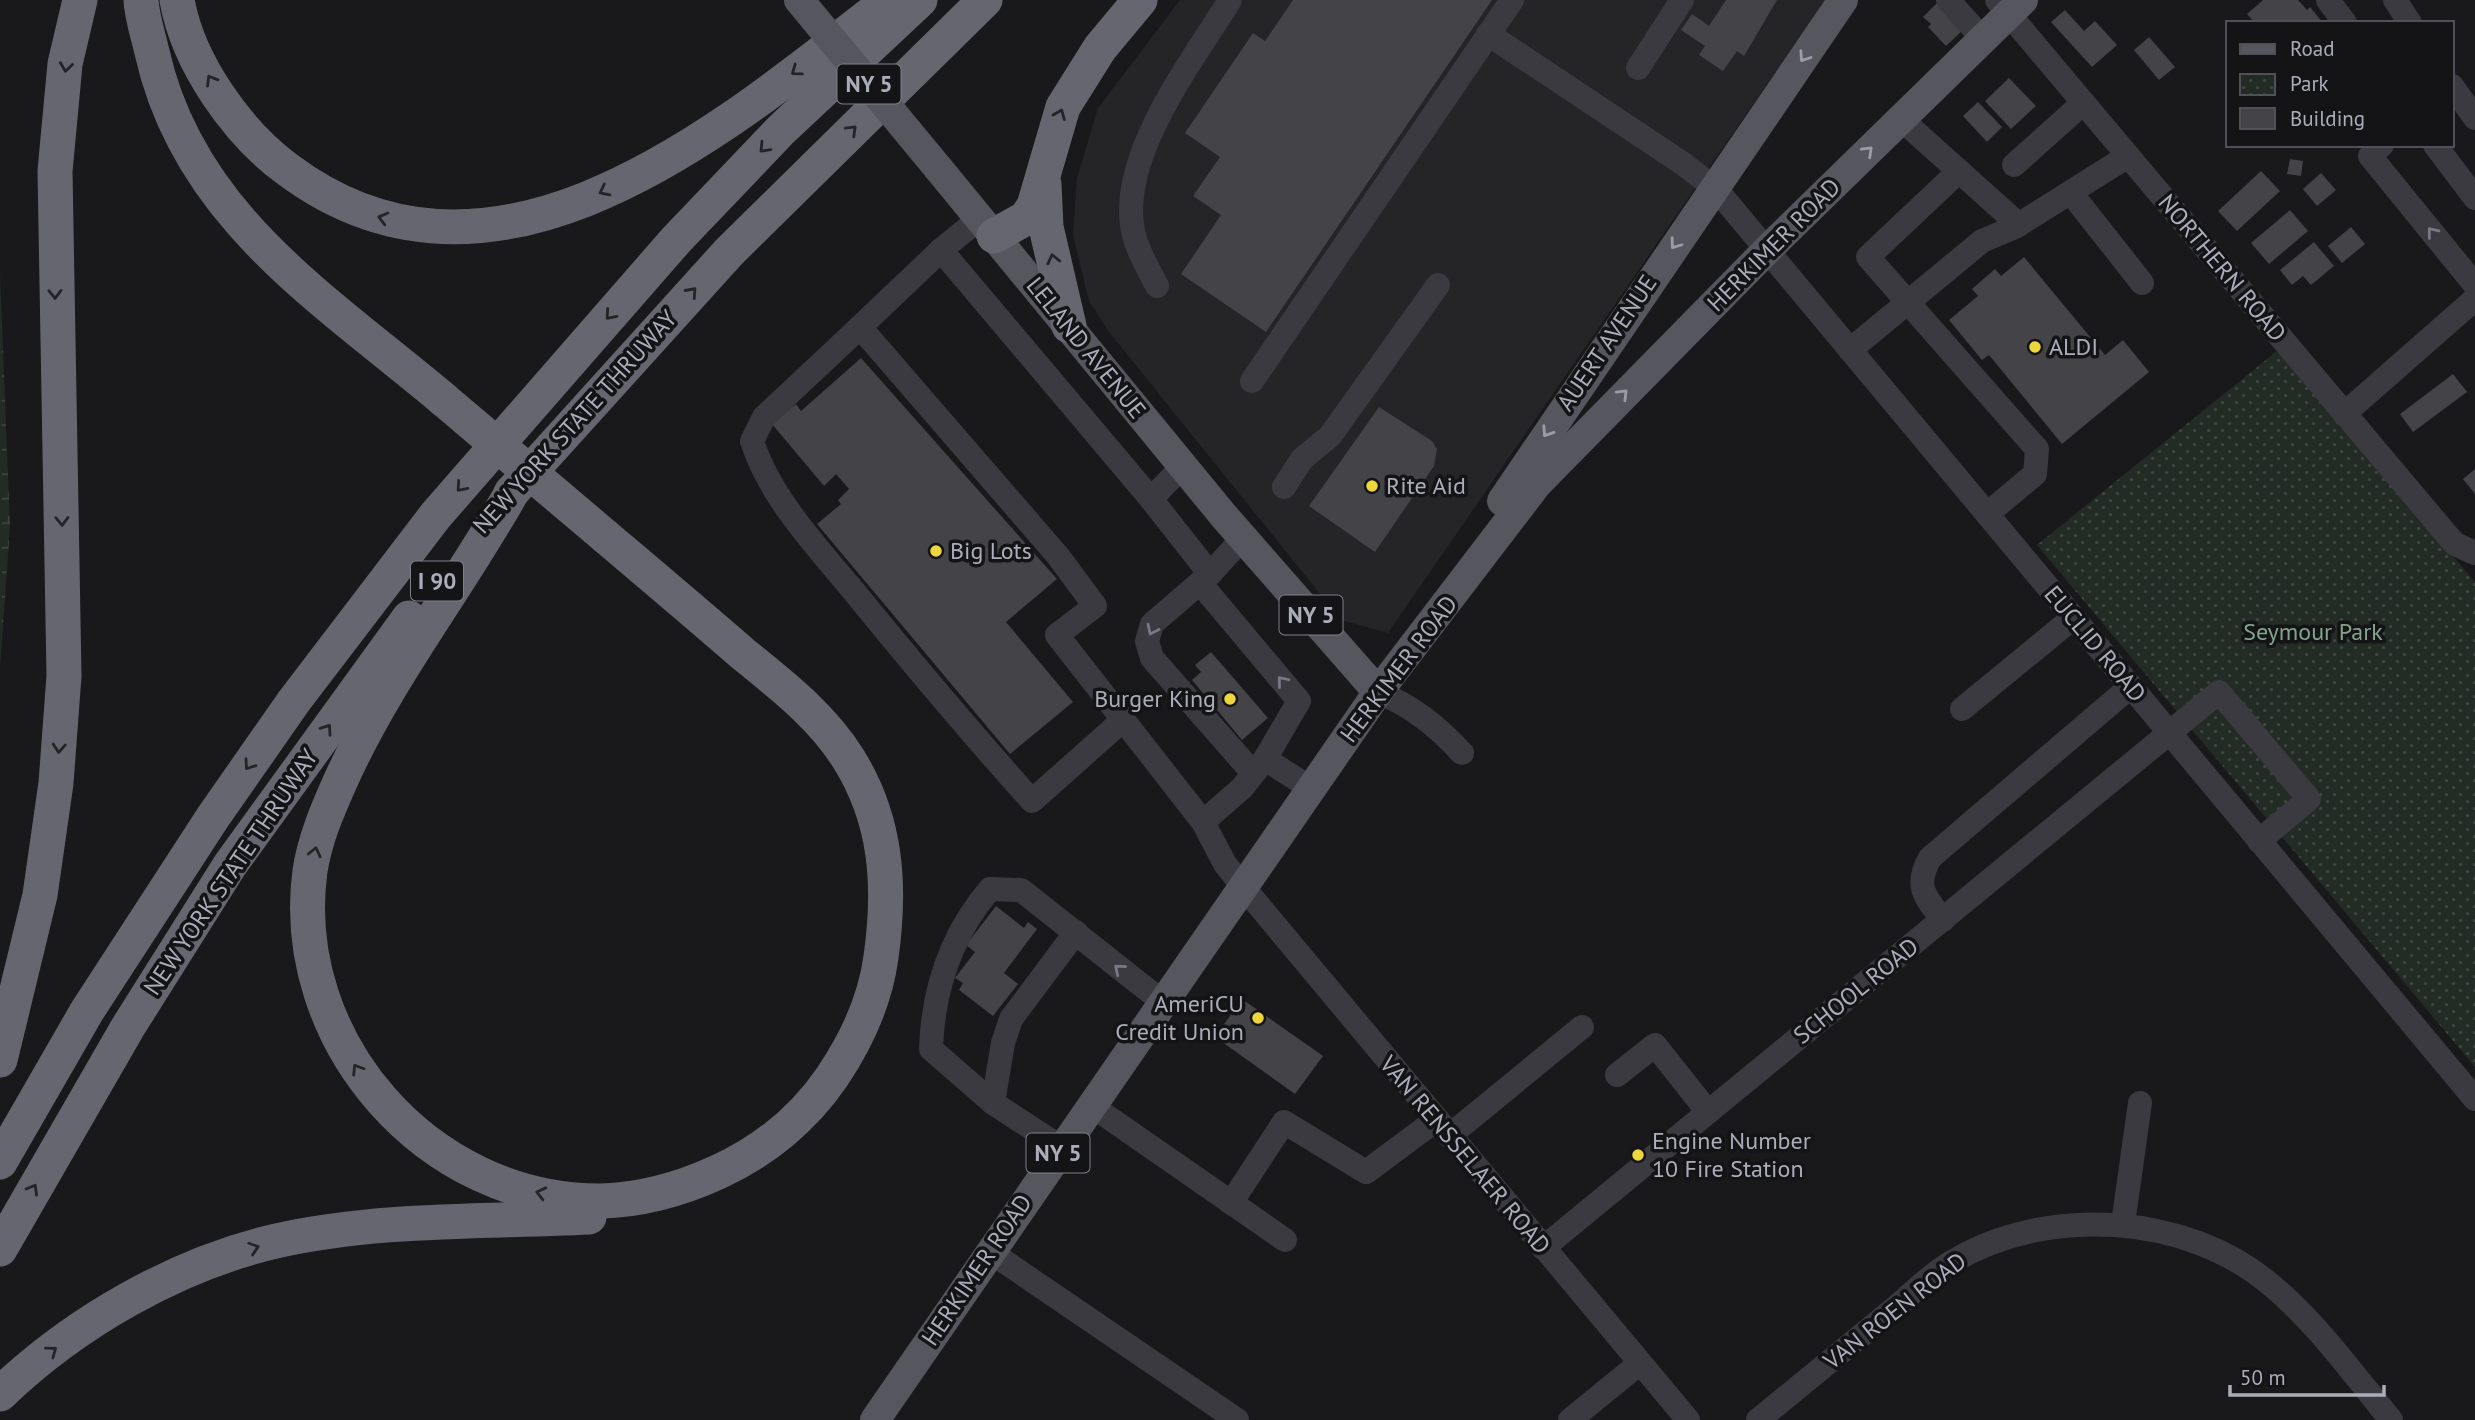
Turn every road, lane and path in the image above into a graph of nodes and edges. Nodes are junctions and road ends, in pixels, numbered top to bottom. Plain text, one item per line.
1 (80, 0) edge
2 (141, 0) edge
3 (158, 0) edge
4 (177, 0) edge
5 (799, 0) edge
6 (890, 0) edge
7 (920, 0) edge
8 (985, 0) edge
9 (1140, 0) edge
10 (1230, 0) edge
11 (1512, 0) edge
12 (1682, 0) edge
13 (1843, 0) edge
14 (1948, 0) edge
15 (2328, 0) edge
16 (2395, 0) edge
17 (2010, 4) edge
18 (2344, 21) edge
19 (2409, 21) edge
20 (1488, 34) junction
21 (1983, 39) junction
22 (1638, 68) dead end
23 (2454, 89) edge
24 (2083, 103) junction
25 (2475, 118) edge
26 (1901, 119) junction
27 (2437, 147) edge
28 (2376, 150) edge
29 (2129, 156) junction
30 (2014, 164) dead end
31 (1959, 171) junction
32 (1044, 180) junction
33 (1716, 189) junction
34 (2071, 192) junction
35 (2475, 198) edge
36 (2019, 225) junction
37 (987, 227) junction
38 (941, 250) junction
39 (1767, 250) junction
40 (2143, 283) dead end
41 (1438, 285) dead end
42 (2475, 285) edge
43 (1157, 286) dead end
44 (2475, 299) edge
45 (1908, 302) junction
46 (1069, 326) junction
47 (859, 327) junction
48 (1850, 350) junction
49 (1252, 381) dead end
50 (449, 395) junction
51 (2344, 414) junction
52 (1183, 466) junction
53 (1284, 487) dead end
54 (512, 492) junction
55 (1151, 499) junction
56 (1987, 514) junction
57 (611, 532) junction
58 (1243, 538) junction
59 (2475, 553) edge
60 (1205, 579) junction
61 (2073, 618) junction
62 (2130, 687) junction
63 (1378, 692) junction
64 (1962, 709) dead end
65 (1123, 720) junction
66 (2170, 734) junction
67 (1462, 753) dead end
68 (1259, 766) junction
69 (1312, 789) junction
70 (1203, 822) junction
71 (2259, 841) junction
72 (1245, 888) junction
73 (1943, 920) junction
74 (1076, 932) junction
75 (1164, 1003) junction
76 (1582, 1027) dead end
77 (0, 1060) edge
78 (1617, 1075) dead end
79 (2475, 1099) edge
80 (993, 1103) junction
81 (2140, 1103) dead end
82 (1092, 1106) junction
83 (1709, 1112) junction
84 (1442, 1128) junction
85 (1062, 1148) junction
86 (0, 1162) edge
87 (1231, 1203) junction
88 (2123, 1224) junction
89 (1284, 1240) dead end
90 (1543, 1248) junction
91 (0, 1249) edge
92 (989, 1251) junction
93 (1640, 1363) junction
94 (0, 1394) edge
95 (875, 1420) edge
96 (1237, 1420) edge
97 (1570, 1420) edge
98 (1688, 1420) edge
99 (1758, 1420) edge
100 (2391, 1420) edge

1 -> 77 highway
2 - 50 highway
3 - 50 highway
6 -> 4 highway
5 - 37 main road, LELAND AVENUE / NY 5, bridge
7 -> 86 highway, NEW YORK STATE THRUWAY / I 90
54 -> 8 highway, NEW YORK STATE THRUWAY / I 90
32 -> 9 highway, NY 5
10 - 43 street
11 - 20 street
12 - 22 street
13 -> 33 main road, AUERT AVENUE
14 - 21 street
15 - 18 street
16 - 19 street
17 - 21 main road, HERKIMER ROAD
17 - 24 street, NORTHERN ROAD
20 - 33 street, EUCLID ROAD
20 - 49 street
21 - 26 main road, HERKIMER ROAD
23 - 25 street
24 - 29 street, NORTHERN ROAD
24 - 30 street
26 - 31 street
39 -> 26 main road, HERKIMER ROAD
27 - 35 street
42 -> 28 street
29 - 34 street
29 - 51 street, NORTHERN ROAD
31 - 36 street
31 - 45 street
32 - 37 highway
46 -> 32 highway, NY 5
33 - 39 street, EUCLID ROAD
33 -> 63 main road, AUERT AVENUE
34 - 36 street
34 - 40 street
36 - 45 street
37 - 38 street
37 - 46 main road, LELAND AVENUE / NY 5
38 - 47 street
38 - 55 street
39 - 48 street, EUCLID ROAD
63 -> 39 main road, HERKIMER ROAD
41 - 53 street
44 - 51 street
45 - 48 street
45 - 56 street
46 - 52 main road, LELAND AVENUE / NY 5
47 - 65 street, VAN RENSSELAER ROAD
47 - 65 street
48 - 56 street, EUCLID ROAD
50 - 57 highway, bridge
51 - 59 street, NORTHERN ROAD
52 - 55 street
52 - 58 main road, LELAND AVENUE / NY 5
57 -> 54 highway
91 -> 54 highway, NEW YORK STATE THRUWAY / I 90
55 - 60 street
56 - 61 street, EUCLID ROAD
94 -> 57 highway
58 - 60 street
58 - 63 main road, LELAND AVENUE / NY 5
68 -> 60 street
60 -> 68 street
61 - 62 street, EUCLID ROAD
61 - 64 street
62 - 66 street, EUCLID ROAD
62 - 73 street
63 - 67 street
63 - 69 main road, HERKIMER ROAD / NY 5
65 - 70 street, VAN RENSSELAER ROAD
66 - 71 street, EUCLID ROAD
66 - 71 street, SCHOOL ROAD
66 - 73 street, SCHOOL ROAD
68 - 69 street
68 - 70 street
69 - 72 main road, HERKIMER ROAD / NY 5
70 - 72 street, VAN RENSSELAER ROAD
71 - 79 street, EUCLID ROAD
72 - 75 main road, HERKIMER ROAD / NY 5
72 - 84 street, VAN RENSSELAER ROAD
73 - 83 street, SCHOOL ROAD
75 -> 74 street
74 - 80 street
74 - 80 street
75 - 82 main road, HERKIMER ROAD / NY 5
76 - 84 street
78 - 83 street
80 - 85 street
81 - 88 street
82 - 85 main road, HERKIMER ROAD / NY 5
82 - 87 street
83 - 90 street, SCHOOL ROAD
84 - 87 street
84 - 90 street, VAN RENSSELAER ROAD
85 - 92 main road, HERKIMER ROAD / NY 5
87 - 89 street
88 - 99 street, VAN ROEN ROAD
88 - 100 street, VAN ROEN ROAD
90 - 93 street, VAN RENSSELAER ROAD
92 - 95 main road, HERKIMER ROAD / NY 5
92 - 96 street
93 - 97 street
93 - 98 street, VAN RENSSELAER ROAD

